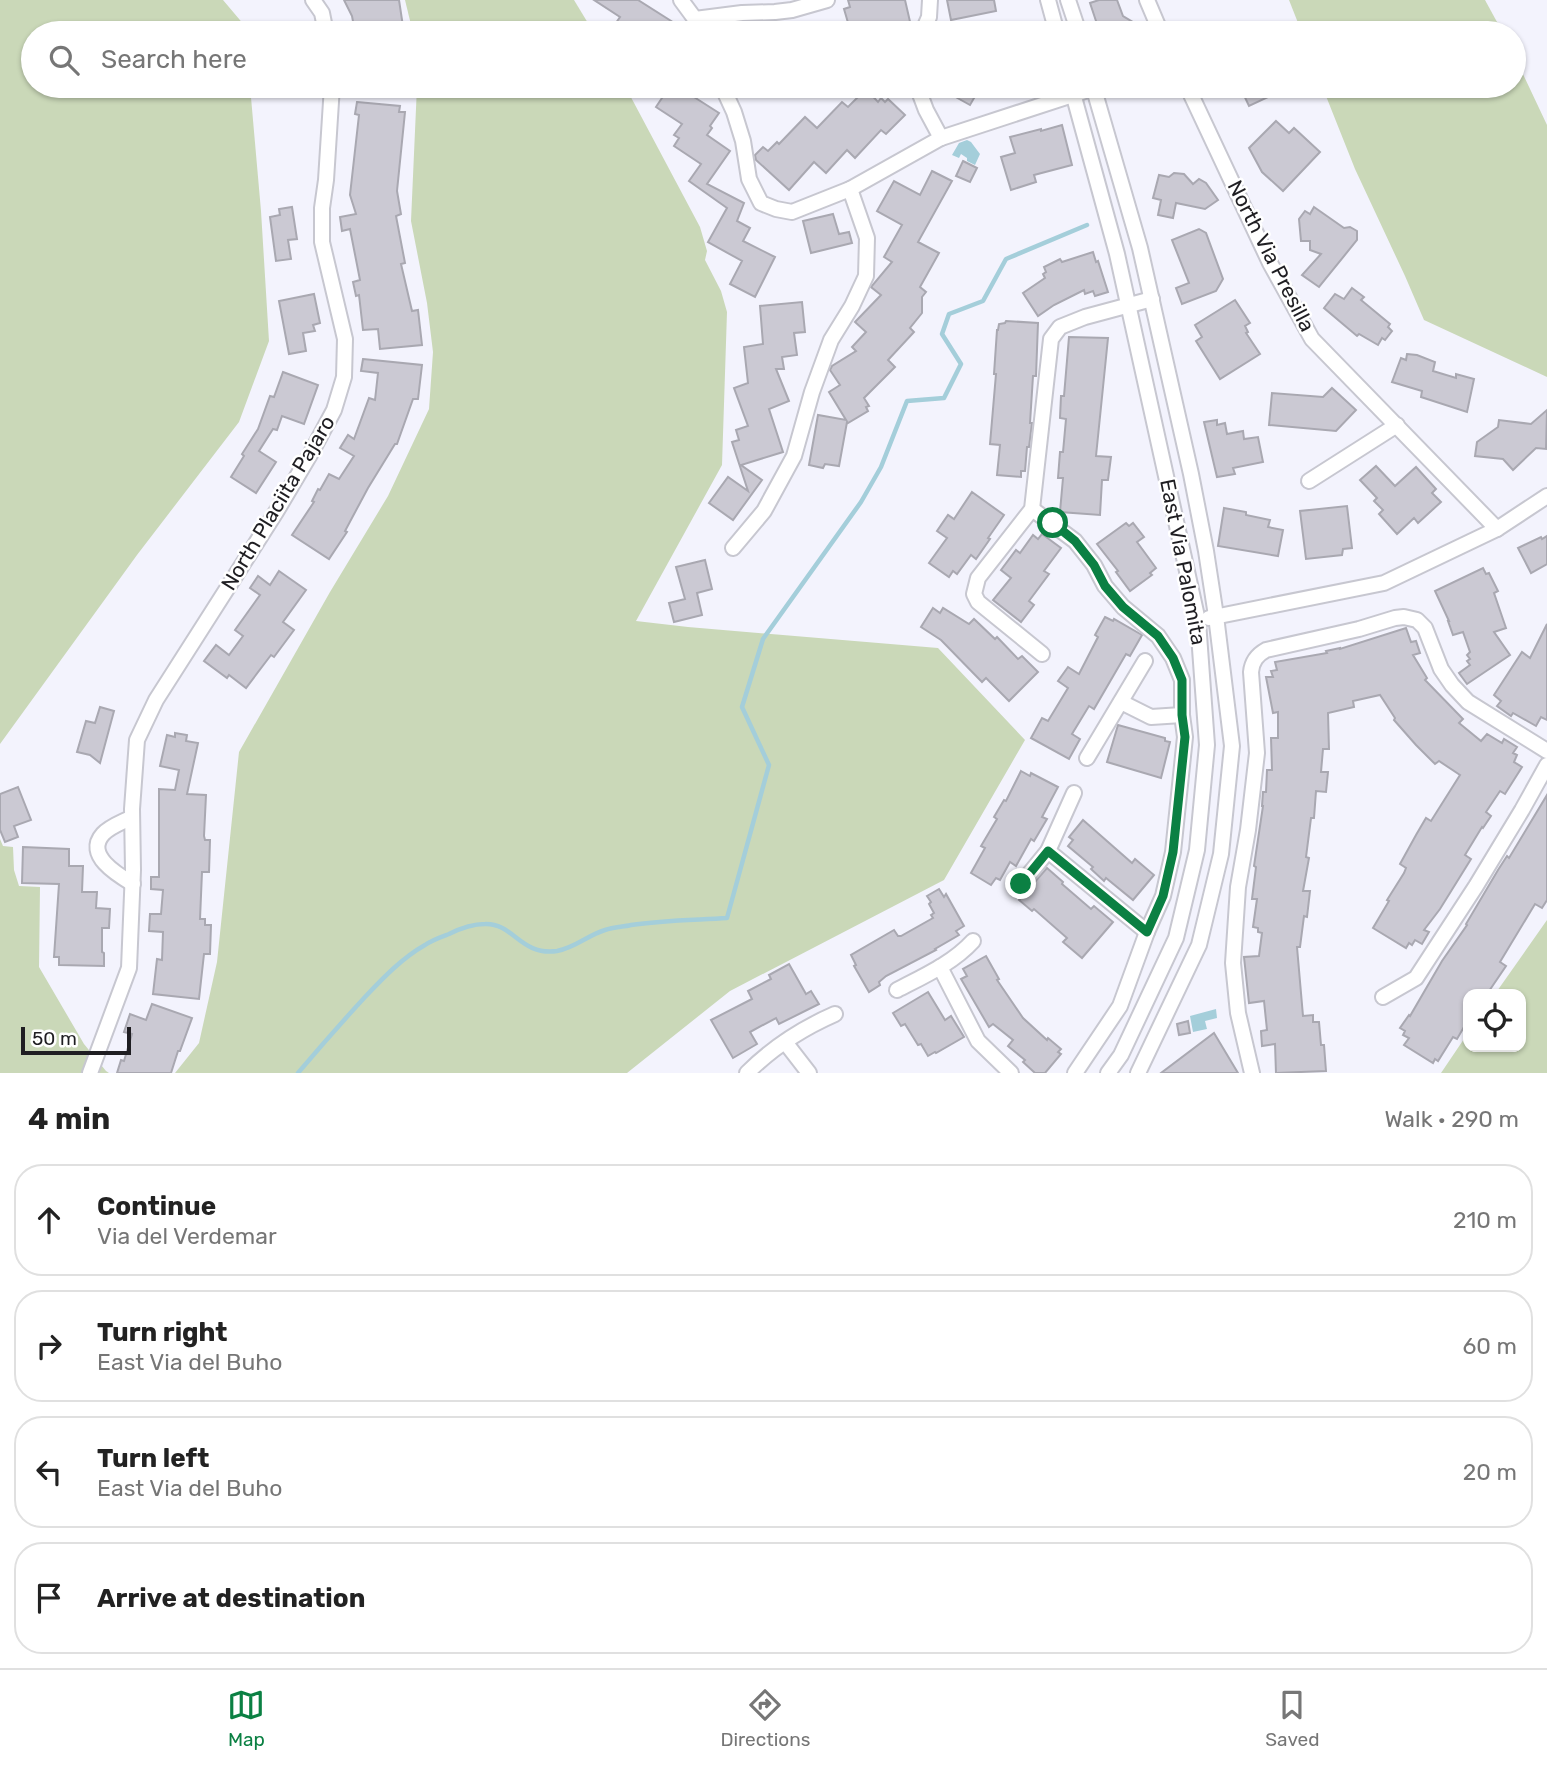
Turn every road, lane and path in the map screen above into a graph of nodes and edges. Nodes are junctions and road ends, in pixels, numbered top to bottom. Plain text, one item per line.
1 (313, 0) edge
2 (681, 0) edge
3 (827, 0) edge
4 (930, 0) edge
5 (1048, 0) edge
6 (1068, 0) edge
7 (1147, 0) edge
8 (695, 19) joint
9 (324, 21) edge
10 (927, 21) edge
11 (1054, 21) edge
12 (1075, 21) edge
13 (1156, 21) edge
14 (331, 98) edge
15 (728, 98) edge
16 (922, 98) edge
17 (1051, 98) edge
18 (1075, 98) edge
19 (1096, 98) edge
20 (1192, 98) edge
21 (941, 138) junction
22 (850, 189) junction
23 (1152, 299) junction
24 (1128, 305) junction
25 (1397, 425) junction
26 (1309, 481) dead end
27 (1547, 496) edge
28 (1032, 509) junction
29 (1497, 529) junction
30 (733, 548) dead end
31 (1216, 616) junction
32 (1198, 621) junction
33 (1042, 654) dead end
34 (1145, 661) dead end
35 (1121, 702) junction
36 (1182, 715) junction
37 (1547, 751) edge
38 (1087, 758) dead end
39 (1547, 765) edge
40 (1074, 793) dead end
41 (132, 817) junction
42 (1048, 851) junction
43 (133, 884) junction
44 (1021, 884) dead end
45 (1147, 932) junction
46 (973, 940) dead end
47 (940, 967) junction
48 (897, 990) dead end
49 (1383, 997) dead end
50 (835, 1014) dead end
51 (785, 1042) junction
52 (90, 1073) edge
53 (747, 1073) edge
54 (809, 1073) edge
55 (1011, 1073) edge
56 (1075, 1073) edge
57 (1108, 1073) edge
58 (1138, 1073) edge
59 (1252, 1073) edge

1 - 9 street
2 - 8 street
3 - 8 street
4 - 10 street
5 - 11 street
6 - 12 street
7 - 13 street
14 - 41 street, North Placiita Pajaro
15 - 22 street
16 - 21 street
17 - 21 street
18 - 24 street, East Via Palomita
19 - 23 street, East Via Palomita
20 - 25 street, North Via Presilla
21 - 22 street
22 - 30 street
23 - 24 street
23 - 31 street, East Via Palomita
24 - 28 street
24 - 32 street, East Via Palomita
25 - 26 street
25 - 29 street, North Via Presilla
27 - 29 street
28 - 33 street
28 - 36 street
29 - 31 street
31 - 32 street
31 - 58 street, East Via Palomita
32 - 57 street, East Via Palomita
34 - 35 street
35 - 36 street
35 - 38 street
36 - 45 street
37 - 59 street
39 - 49 street
40 - 42 street
41 - 43 street, North Placiita Pajaro
41 - 43 street
42 - 44 street
42 - 45 street
43 - 52 street, North Placiita Pajaro
45 - 56 street
46 - 47 street
47 - 48 street
47 - 55 street
50 - 51 street
51 - 53 street
51 - 54 street

